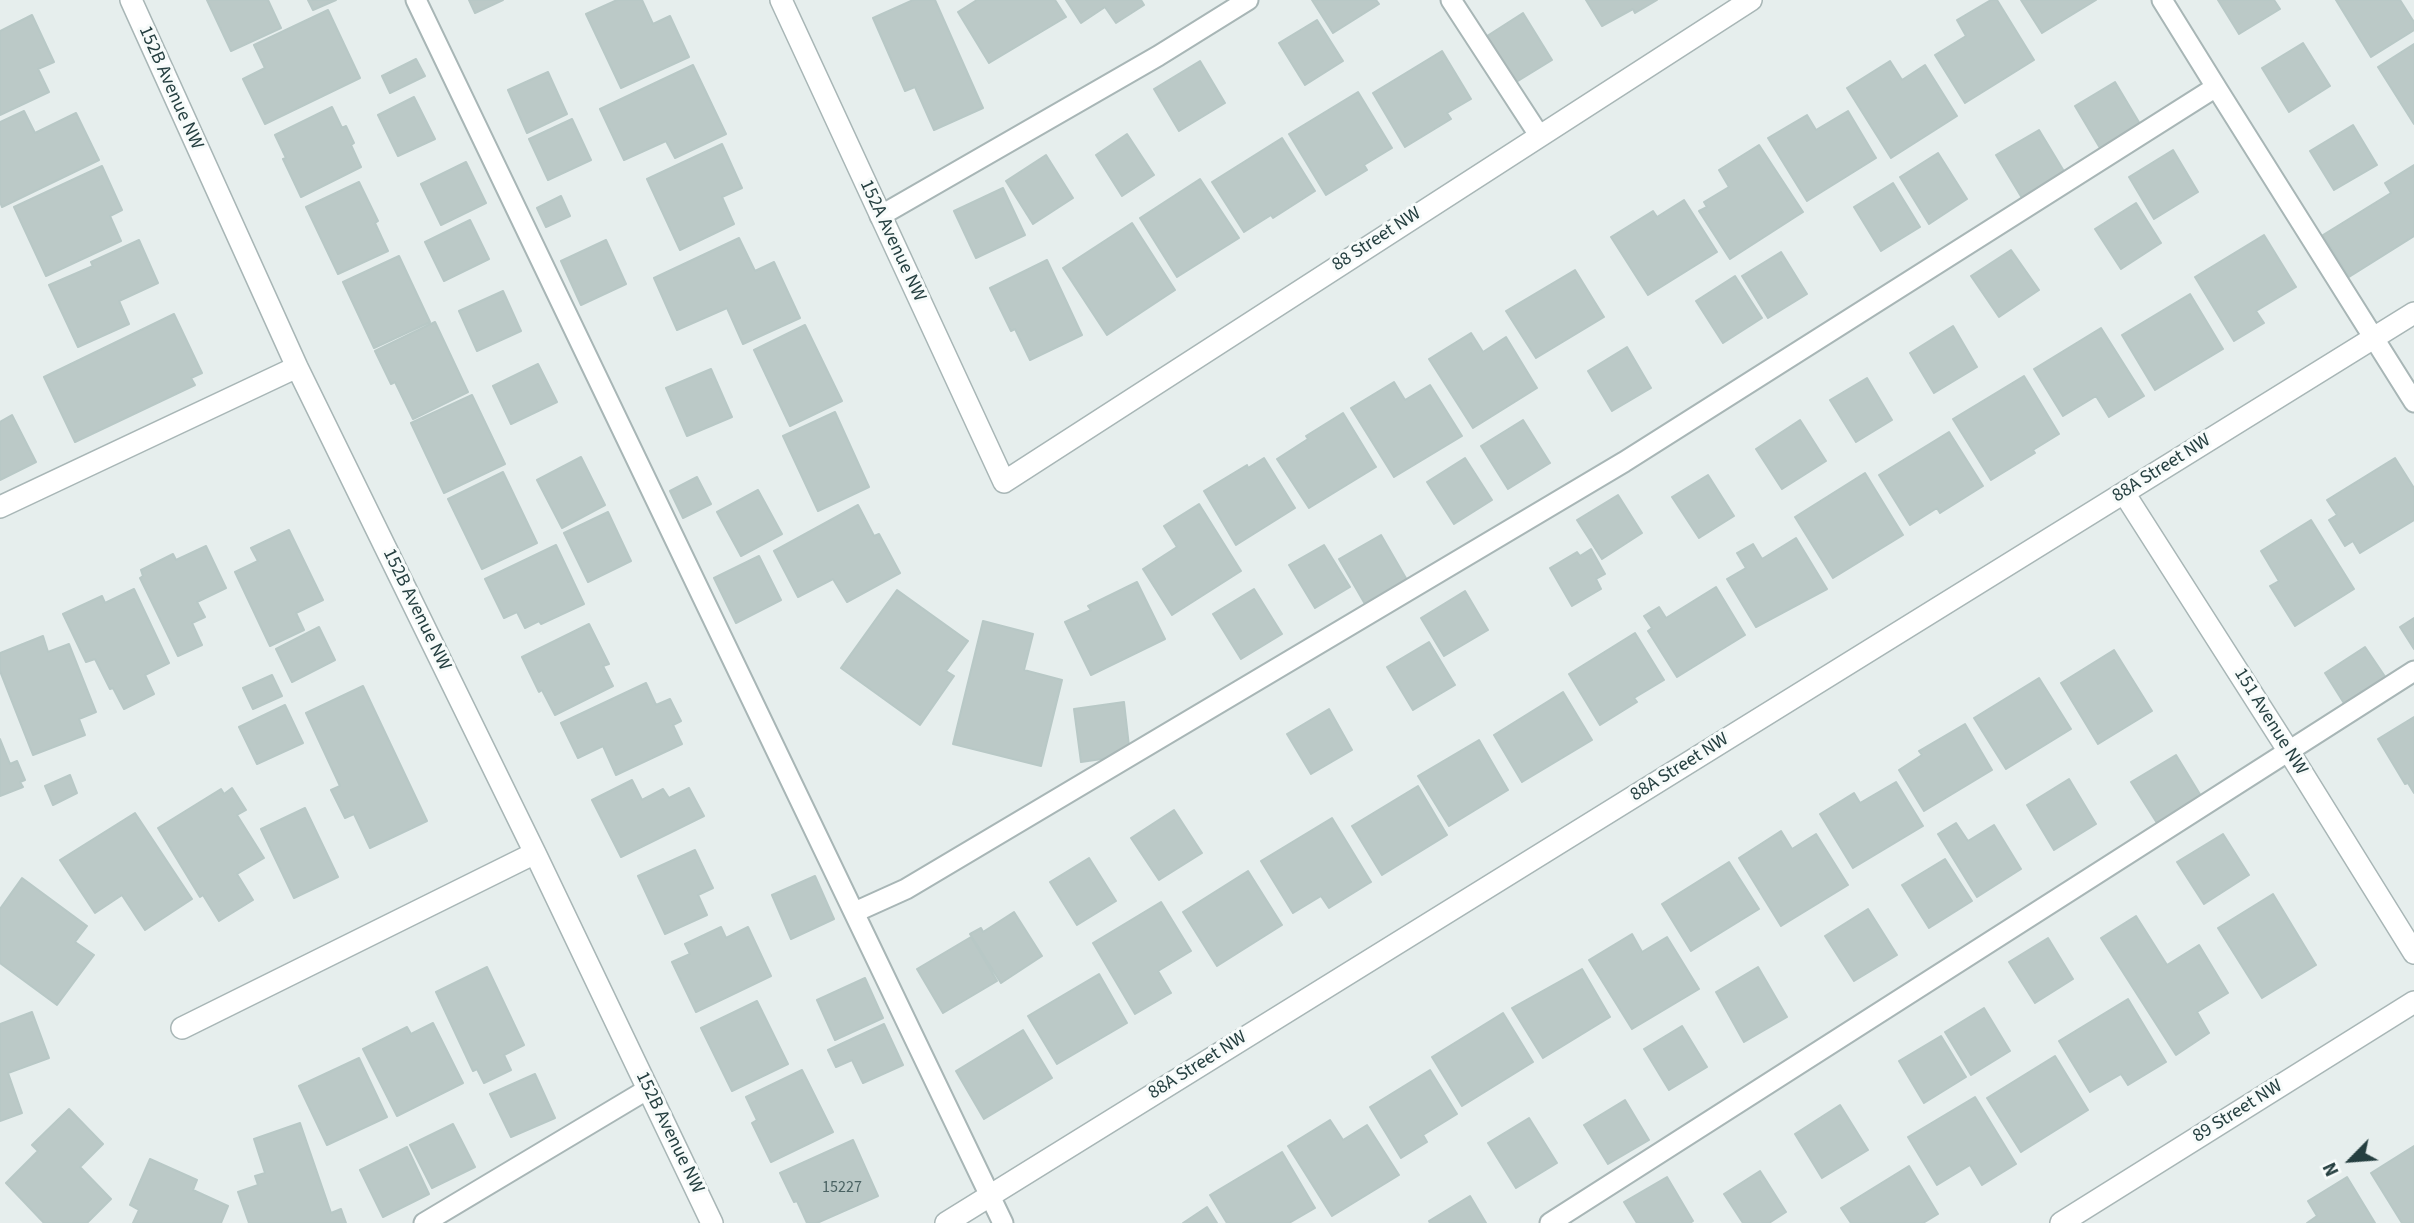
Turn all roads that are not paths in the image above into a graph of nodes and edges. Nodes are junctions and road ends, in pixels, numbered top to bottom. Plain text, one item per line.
1 (131, 0) edge
2 (416, 0) edge
3 (781, 0) edge
4 (1248, 0) edge
5 (1451, 0) edge
6 (1751, 0) edge
7 (2162, 0) edge
8 (2216, 87) junction
9 (1539, 135) junction
10 (880, 216) junction
11 (2414, 313) edge
12 (2374, 338) junction
13 (297, 367) junction
14 (2414, 402) edge
15 (1004, 482) joint
16 (2124, 493) junction
17 (0, 507) edge
18 (2414, 671) edge
19 (2288, 750) junction
20 (535, 853) junction
21 (855, 912) junction
22 (2414, 953) edge
23 (2414, 1002) edge
24 (182, 1028) dead end
25 (648, 1089) junction
26 (989, 1195) junction
27 (424, 1223) edge
28 (712, 1223) edge
29 (946, 1223) edge
30 (1003, 1223) edge
31 (1550, 1223) edge
32 (2061, 1223) edge

1 - 13 street, 152B Avenue NW
2 - 21 lane
3 - 10 street, 152A Avenue NW
4 - 10 lane
5 - 9 lane
6 - 9 street, 88 Street NW
7 - 8 lane
8 - 12 lane
8 - 21 lane
9 - 15 street, 88 Street NW
10 - 15 street, 152A Avenue NW
11 - 12 street, 88A Street NW
12 - 14 lane
12 - 16 street, 88A Street NW
13 - 17 street
13 - 20 street, 152B Avenue NW
16 - 19 street, 151 Avenue NW
16 - 26 street, 88A Street NW
18 - 19 lane
19 - 22 street, 151 Avenue NW
19 - 31 lane
20 - 24 street
20 - 25 street, 152B Avenue NW
21 - 26 lane
23 - 32 street, 89 Street NW
25 - 27 lane
25 - 28 street, 152B Avenue NW
26 - 29 street, 88A Street NW
26 - 30 lane

